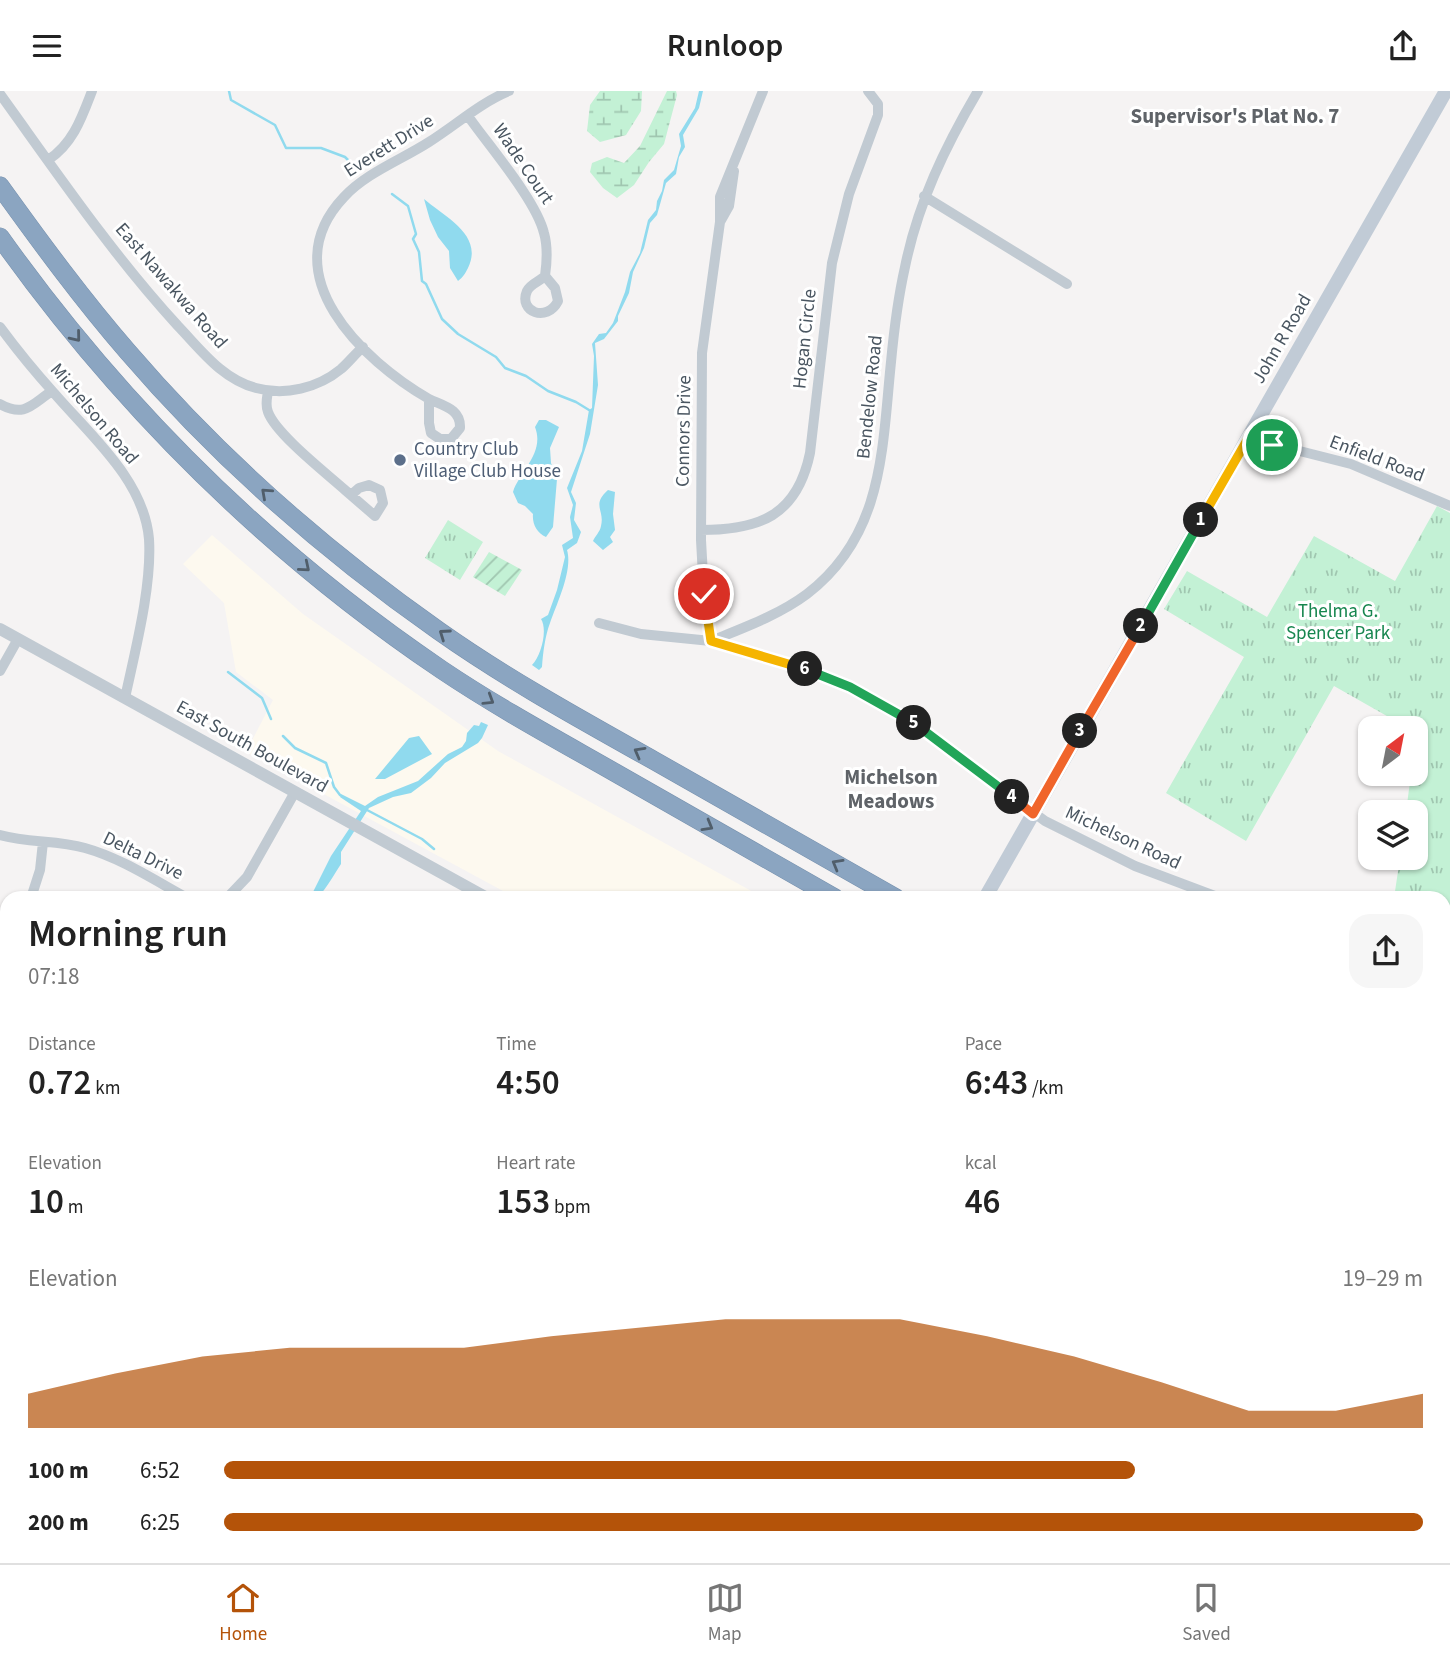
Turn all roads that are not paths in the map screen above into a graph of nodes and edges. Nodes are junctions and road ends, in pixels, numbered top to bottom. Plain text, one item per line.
1 (92, 91) edge
2 (509, 91) edge
3 (763, 91) edge
4 (868, 91) edge
5 (978, 91) edge
6 (1446, 91) edge
7 (0, 94) edge
8 (495, 95) edge
9 (468, 116) junction
10 (48, 160) junction
11 (0, 186) edge
12 (924, 196) junction
13 (0, 237) edge
14 (545, 276) dead end
15 (1067, 283) dead end
16 (0, 327) edge
17 (363, 347) junction
18 (52, 391) junction
19 (268, 391) junction
20 (429, 399) dead end
21 (0, 404) edge
22 (1250, 435) junction
23 (351, 495) dead end
24 (1450, 506) edge
25 (701, 530) junction
26 (599, 623) dead end
27 (0, 629) edge
28 (18, 639) junction
29 (711, 641) junction
30 (0, 671) edge
31 (125, 698) junction
32 (295, 792) junction
33 (1033, 814) junction
34 (0, 835) edge
35 (43, 842) junction
36 (33, 891) edge
37 (174, 891) edge
38 (234, 891) edge
39 (473, 891) edge
40 (823, 891) edge
41 (884, 891) edge
42 (989, 891) edge
43 (1202, 891) edge

1 - 10 street
2 - 8 street, Everett Drive
3 - 25 street, Connors Drive
4 - 25 street, Hogan Circle
5 - 12 street, Bendelow Road
6 - 22 main road, John R Road
7 - 10 street, East Nawakwa Road
8 - 9 street, Everett Drive
9 - 14 street, Wade Court
9 - 17 street, Everett Drive
10 - 19 street, East Nawakwa Road
41 -> 11 highway
12 - 15 street
12 - 29 street, Bendelow Road
13 -> 40 highway
16 - 18 street, Michelson Road
17 - 19 street, East Nawakwa Road
17 - 20 street, Everett Drive
18 - 21 street
18 - 31 street, Michelson Road
19 - 23 street
22 - 24 street, Enfield Road
22 - 33 main road, John R Road
25 - 29 street, Connors Drive
26 - 29 street, Michelson Road
27 - 28 street, East South Boulevard
28 - 30 street
28 - 31 street, East South Boulevard
29 - 33 street, Michelson Road
31 - 32 street, East South Boulevard
32 - 38 street
32 - 39 street, East South Boulevard
33 - 42 main road, John R Road
33 - 43 street, Michelson Road
34 - 35 street, Delta Drive
35 - 36 street
35 - 37 street, Delta Drive

